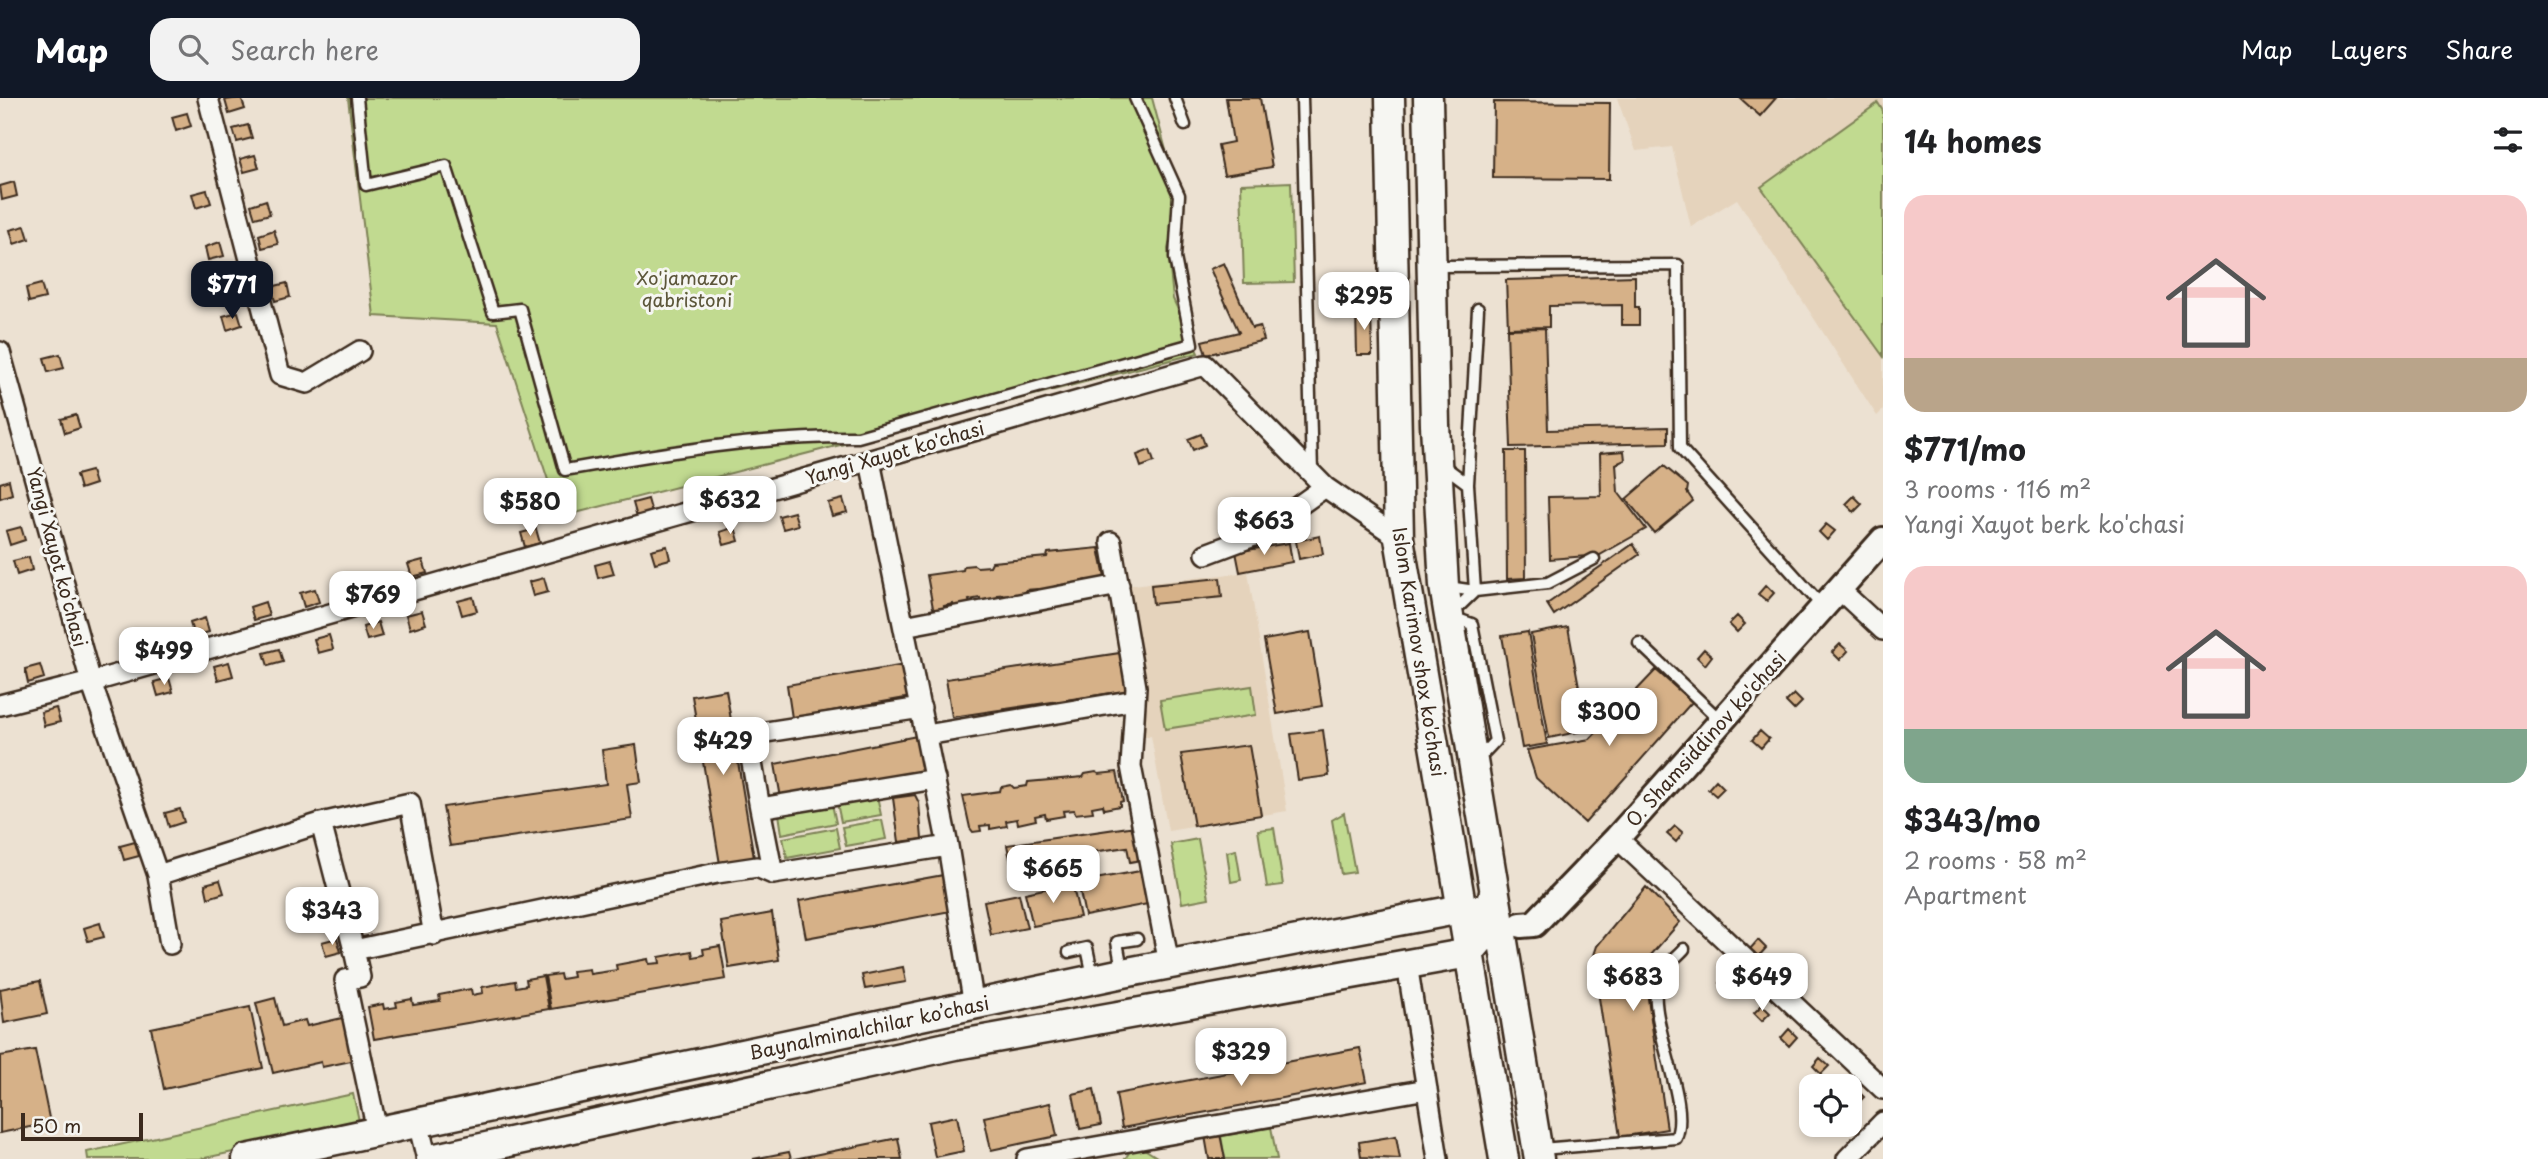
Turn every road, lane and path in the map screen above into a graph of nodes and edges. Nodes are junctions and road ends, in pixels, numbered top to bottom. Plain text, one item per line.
1 (208, 98) edge
2 (358, 98) edge
3 (1135, 98) edge
4 (1175, 98) edge
5 (1302, 98) edge
6 (1390, 98) edge
7 (1427, 98) edge
8 (1185, 125) dead end
9 (1431, 266) junction
10 (1478, 309) dead end
11 (360, 351) dead end
12 (0, 352) edge
13 (870, 461) junction
14 (1437, 462) junction
15 (1318, 480) junction
16 (1468, 484) junction
17 (1399, 538) junction
18 (1883, 540) edge
19 (1111, 542) dead end
20 (1206, 554) dead end
21 (1594, 559) dead end
22 (1119, 585) junction
23 (1444, 586) junction
24 (1475, 591) junction
25 (1831, 598) junction
26 (1448, 616) junction
27 (904, 626) junction
28 (1883, 630) edge
29 (1639, 643) dead end
30 (91, 682) junction
31 (1135, 700) junction
32 (0, 705) edge
33 (921, 708) junction
34 (1722, 721) junction
35 (926, 735) junction
36 (935, 779) junction
37 (760, 808) junction
38 (321, 823) junction
39 (1617, 838) junction
40 (948, 846) junction
41 (773, 874) junction
42 (158, 875) junction
43 (1494, 904) junction
44 (1461, 909) junction
45 (1521, 925) junction
46 (434, 935) junction
47 (1137, 939) dead end
48 (170, 944) dead end
49 (1503, 949) junction
50 (1684, 949) dead end
51 (354, 950) junction
52 (1069, 951) dead end
53 (1469, 954) junction
54 (1169, 964) junction
55 (1407, 964) junction
56 (1123, 973) junction
57 (1093, 979) junction
58 (974, 1006) junction
59 (1427, 1089) junction
60 (1883, 1089) edge
61 (1883, 1122) edge
62 (418, 1123) junction
63 (377, 1131) junction
64 (1538, 1155) edge
65 (247, 1159) edge
66 (429, 1159) edge
67 (1027, 1159) edge
68 (1438, 1159) edge
69 (1504, 1159) edge
70 (1847, 1159) edge

1 - 11 street
2 - 3 lane
4 - 8 lane
5 - 15 lane
6 - 17 main road, Islom Karimov shox ko'chasi
7 - 9 main road, Islom Karimov shox ko'chasi
9 - 14 main road, Islom Karimov shox ko'chasi
9 - 25 lane
10 - 16 lane
12 - 30 street, Yangi Xayot ko'chasi
13 - 15 street, Yangi Xayot ko'chasi
13 - 27 street
13 - 30 street, Yangi Xayot ko'chasi
14 - 16 lane
14 - 23 main road, Islom Karimov shox ko'chasi
15 - 17 street, Yangi Xayot ko'chasi
15 - 20 street
16 - 24 lane
17 - 44 main road, Islom Karimov shox ko'chasi
18 - 25 street, O. Shamsiddinov ko'chasi
19 - 22 street
21 - 24 lane
22 - 27 street
22 - 31 street
23 - 24 lane
23 - 26 main road, Islom Karimov shox ko'chasi
24 - 26 lane
25 - 28 street
25 - 34 street, O. Shamsiddinov ko'chasi
26 - 43 main road, Islom Karimov shox ko'chasi
27 - 33 street
29 - 34 lane
30 - 32 street
30 - 42 street, Yangi Xayot ko'chasi
31 - 35 street
31 - 54 street
33 - 35 street
33 - 37 street
34 - 39 street, O. Shamsiddinov ko'chasi
35 - 36 street
36 - 37 street
36 - 40 street
37 - 41 street
38 - 42 street
38 - 46 street
38 - 51 street
39 - 45 street, O. Shamsiddinov ko'chasi
39 - 60 street
40 - 41 street
40 - 58 street
41 - 46 street
42 - 48 street, Yangi Xayot ko'chasi
43 - 44 main road, Baynalminalchilar ko’chasi
43 - 45 street, Baynalminalchilar ko’chasi
43 - 49 main road, Islom Karimov shox ko'chasi
43 - 53 main road
44 - 53 main road, Islom Karimov shox ko'chasi
44 - 54 main road, Baynalminalchilar ko’chasi
45 - 49 street
46 - 51 street
47 - 56 lane
49 - 53 main road, Baynalminalchilar ko’chasi
49 - 64 main road, Islom Karimov shox ko'chasi
50 - 64 lane
51 - 63 street
52 - 57 lane
53 - 55 main road, Baynalminalchilar ko’chasi
53 - 69 main road, Islom Karimov shox ko'chasi
54 - 56 main road, Baynalminalchilar ko’chasi
55 - 59 street
55 - 66 main road, Baynalminalchilar ko’chasi
56 - 57 main road, Baynalminalchilar ko’chasi
57 - 58 main road, Baynalminalchilar ko’chasi
58 - 62 main road, Baynalminalchilar ko’chasi
59 - 67 street
59 - 68 street
61 - 70 street
62 - 63 main road, Baynalminalchilar ko’chasi
62 - 66 street
63 - 65 main road, Baynalminalchilar ko’chasi

